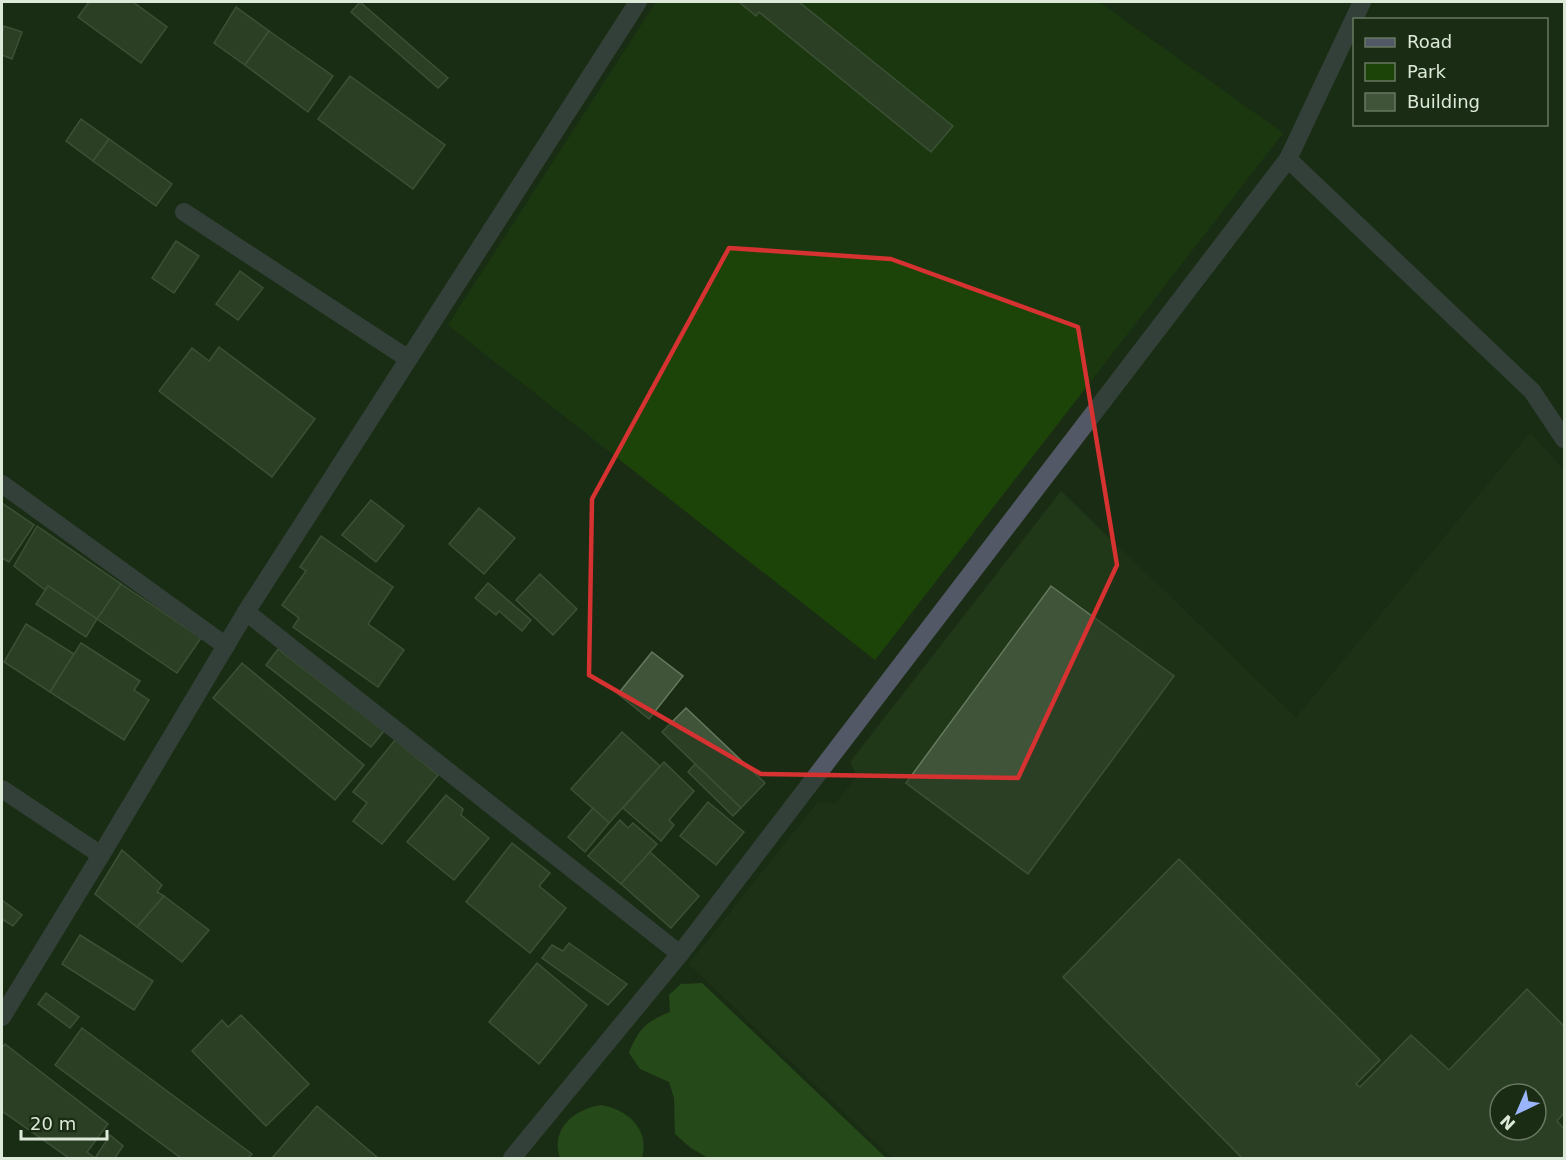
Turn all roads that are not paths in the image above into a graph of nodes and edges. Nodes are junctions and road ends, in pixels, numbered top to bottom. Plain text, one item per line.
1 (638, 2) edge
2 (1362, 2) edge
3 (1354, 18) edge
4 (1353, 21) edge
5 (1288, 159) junction
6 (184, 212) dead end
7 (407, 358) junction
8 (1563, 434) edge
9 (2, 484) edge
10 (246, 612) junction
11 (226, 646) junction
12 (2, 789) edge
13 (101, 855) junction
14 (680, 954) junction
15 (2, 1017) edge
16 (512, 1158) edge

1 - 7 street
2 - 3 street
4 - 5 street
5 - 8 street
5 - 14 street
6 - 7 street
7 - 10 street
9 - 11 street
10 - 11 street
10 - 14 street
11 - 13 street
12 - 13 street
13 - 15 street
14 - 16 street

